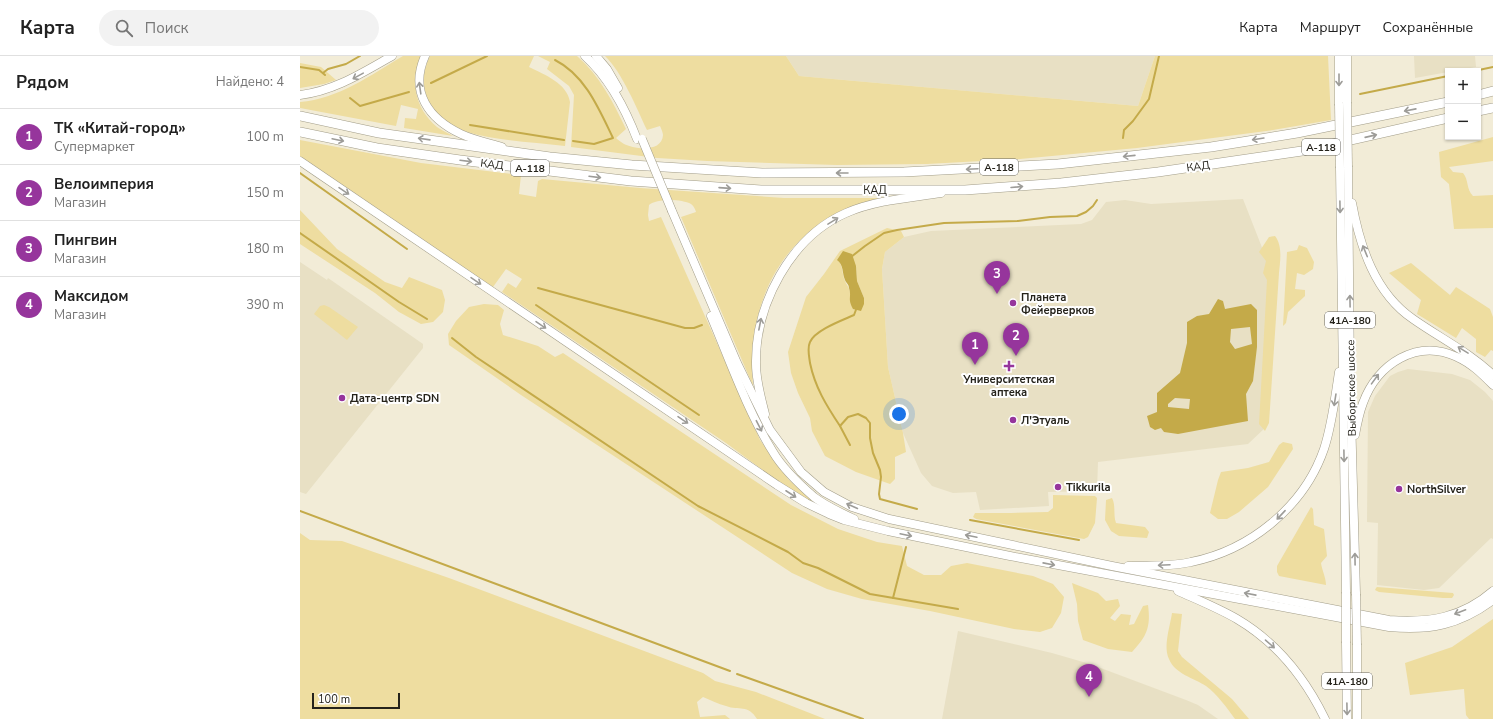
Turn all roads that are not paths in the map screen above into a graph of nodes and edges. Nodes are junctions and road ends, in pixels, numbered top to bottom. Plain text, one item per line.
1 (392, 56) edge
2 (425, 56) edge
3 (585, 56) edge
4 (596, 56) edge
5 (1339, 56) edge
6 (1346, 56) edge
7 (1493, 91) edge
8 (1481, 94) edge
9 (300, 95) edge
10 (1343, 103) junction
11 (1445, 103) edge
12 (1493, 108) edge
13 (1481, 110) edge
14 (300, 116) edge
15 (1445, 119) edge
16 (300, 132) edge
17 (640, 139) junction
18 (518, 152) junction
19 (300, 161) edge
20 (1344, 167) junction
21 (1348, 189) junction
22 (964, 190) junction
23 (669, 210) junction
24 (1342, 348) junction
25 (1493, 375) edge
26 (1493, 385) edge
27 (770, 430) junction
28 (1352, 452) junction
29 (868, 525) junction
30 (1112, 566) junction
31 (1162, 585) junction
32 (1493, 591) edge
33 (1493, 600) edge
34 (1325, 719) edge
35 (1347, 719) edge
36 (1358, 719) edge

1 -> 9 main road
18 -> 2 main road
3 - 17 main road
4 - 17 main road
5 -> 10 main road, Выборгское шоссе / 41А-180
6 - 10 main road, Выборгское шоссе / 41А-180
7 - 8 highway
10 - 20 main road, Выборгское шоссе / 41А-180, bridge
11 -> 18 highway, КАД / А-118
12 - 13 highway
18 -> 14 highway, КАД / А-118
22 -> 15 highway, КАД / А-118
16 -> 22 highway, КАД / А-118
17 - 23 main road, bridge
19 -> 29 main road
20 - 21 main road, Выборгское шоссе / 41А-180
20 -> 24 main road, Выборгское шоссе / 41А-180
25 -> 21 main road
28 -> 21 main road, Выборгское шоссе / 41А-180
27 -> 22 main road
23 - 27 main road
23 -> 29 main road
24 -> 30 main road
24 -> 35 main road, Выборгское шоссе / 41А-180, bridge
28 -> 26 main road
30 -> 27 main road
36 -> 28 main road, Выборгское шоссе / 41А-180, bridge
29 -> 31 main road
32 -> 30 main road
31 - 33 main road
31 -> 34 main road

